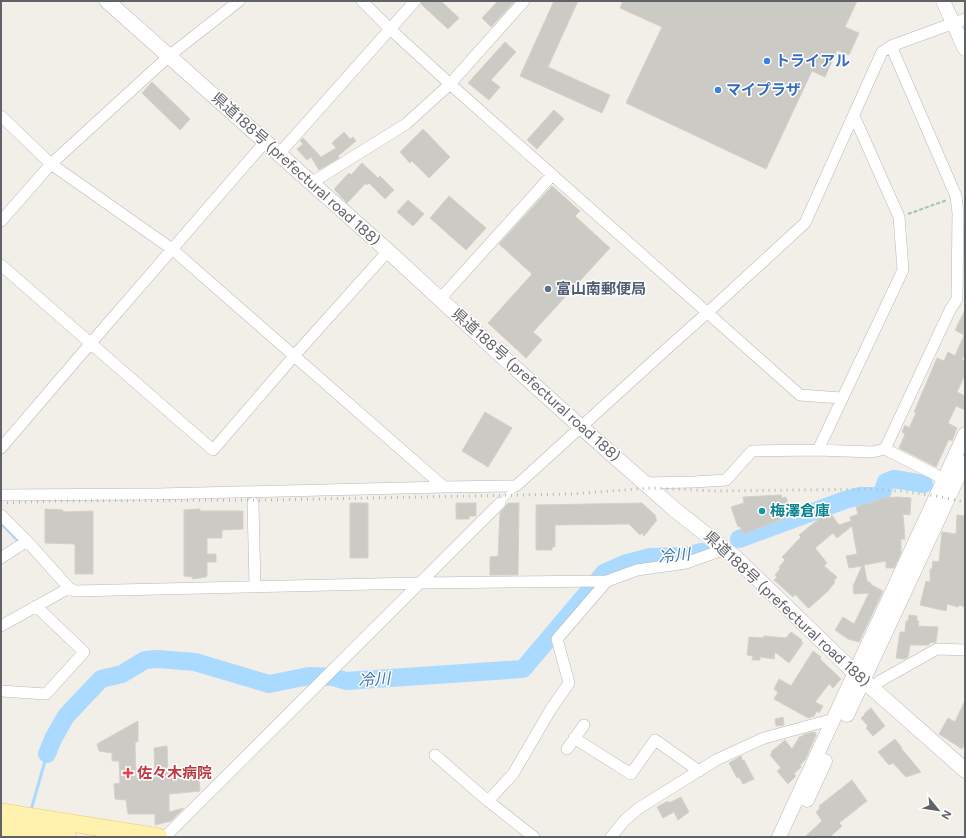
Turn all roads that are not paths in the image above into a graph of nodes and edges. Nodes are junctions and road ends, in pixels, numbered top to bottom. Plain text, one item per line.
1 (107, 1) edge
2 (238, 1) edge
3 (362, 1) edge
4 (415, 1) edge
5 (524, 1) edge
6 (943, 1) edge
7 (959, 21) edge
8 (390, 29) junction
9 (890, 46) junction
10 (965, 49) edge
11 (170, 56) junction
12 (450, 84) junction
13 (1, 116) edge
14 (854, 116) junction
15 (265, 142) junction
16 (279, 154) junction
17 (51, 164) junction
18 (552, 175) junction
19 (311, 183) junction
20 (1, 221) edge
21 (172, 249) junction
22 (388, 251) junction
23 (1, 266) edge
24 (440, 299) junction
25 (961, 301) edge
26 (707, 313) junction
27 (90, 344) junction
28 (294, 356) junction
29 (842, 398) junction
30 (581, 427) junction
31 (965, 434) edge
32 (1, 448) edge
33 (884, 449) junction
34 (818, 450) junction
35 (965, 462) edge
36 (944, 479) junction
37 (645, 483) junction
38 (444, 486) junction
39 (516, 486) junction
40 (1, 496) edge
41 (253, 503) dead end
42 (500, 503) joint
43 (1, 515) edge
44 (28, 541) junction
45 (725, 549) junction
46 (1, 558) edge
47 (607, 581) junction
48 (418, 583) junction
49 (255, 586) junction
50 (69, 588) junction
51 (36, 606) junction
52 (1, 626) edge
53 (965, 650) edge
54 (863, 680) junction
55 (1, 691) edge
56 (834, 719) junction
57 (584, 725) dead end
58 (574, 738) junction
59 (567, 749) dead end
60 (435, 755) dead end
61 (700, 770) junction
62 (965, 770) edge
63 (488, 801) junction
64 (1, 812) edge
65 (1, 827) edge
66 (68, 837) edge
67 (159, 837) edge
68 (165, 837) edge
69 (534, 837) edge
70 (611, 837) edge
71 (779, 837) edge
72 (790, 837) edge

1 - 11 main road, 県道188号 (prefectural road 188)
2 - 11 street
3 - 8 street
4 - 8 street
5 - 12 street
6 - 7 street
7 - 9 street
7 - 10 street
8 - 12 street
8 - 16 street
9 - 14 street
9 - 25 street
11 - 15 main road, 県道188号 (prefectural road 188)
11 - 17 street
12 - 18 street
12 - 19 street
13 - 17 street
14 - 26 street
14 - 29 street
15 - 16 main road, 県道188号 (prefectural road 188)
15 - 21 street
16 - 19 main road, 県道188号 (prefectural road 188)
17 - 20 street
17 - 21 street
18 - 24 street
18 - 26 street
19 - 22 main road, 県道188号 (prefectural road 188)
21 - 27 street
21 - 28 street
22 - 24 main road, 県道188号 (prefectural road 188)
22 - 28 street
23 - 27 street
24 - 30 main road, 県道188号 (prefectural road 188)
25 - 33 street
26 - 29 street
26 - 30 street
27 - 28 street
27 - 32 street
28 - 38 street
29 - 34 street
30 - 37 main road, 県道188号 (prefectural road 188)
30 - 39 street
31 - 36 street
33 - 34 street
33 - 36 street
34 - 37 street
35 - 54 street
36 - 54 street
37 - 45 main road, 県道188号 (prefectural road 188)
38 - 39 street
38 - 40 street
39 - 42 lane
41 - 49 street
42 - 48 street
43 - 44 street
44 - 46 street
44 - 50 street
45 - 47 street
45 - 54 main road, 県道188号 (prefectural road 188)
47 - 48 street
47 - 63 street
48 - 49 street
48 - 68 street
49 - 50 street
50 - 51 street
51 - 52 street
51 - 55 street
53 - 54 street
54 - 56 street
54 - 62 main road, 県道188号 (prefectural road 188)
54 - 72 street
56 - 61 street
56 - 71 street
57 - 58 street
58 - 59 street
58 - 61 street
60 - 63 street
61 - 70 street
63 - 69 street
64 - 67 main road
65 - 66 main road

